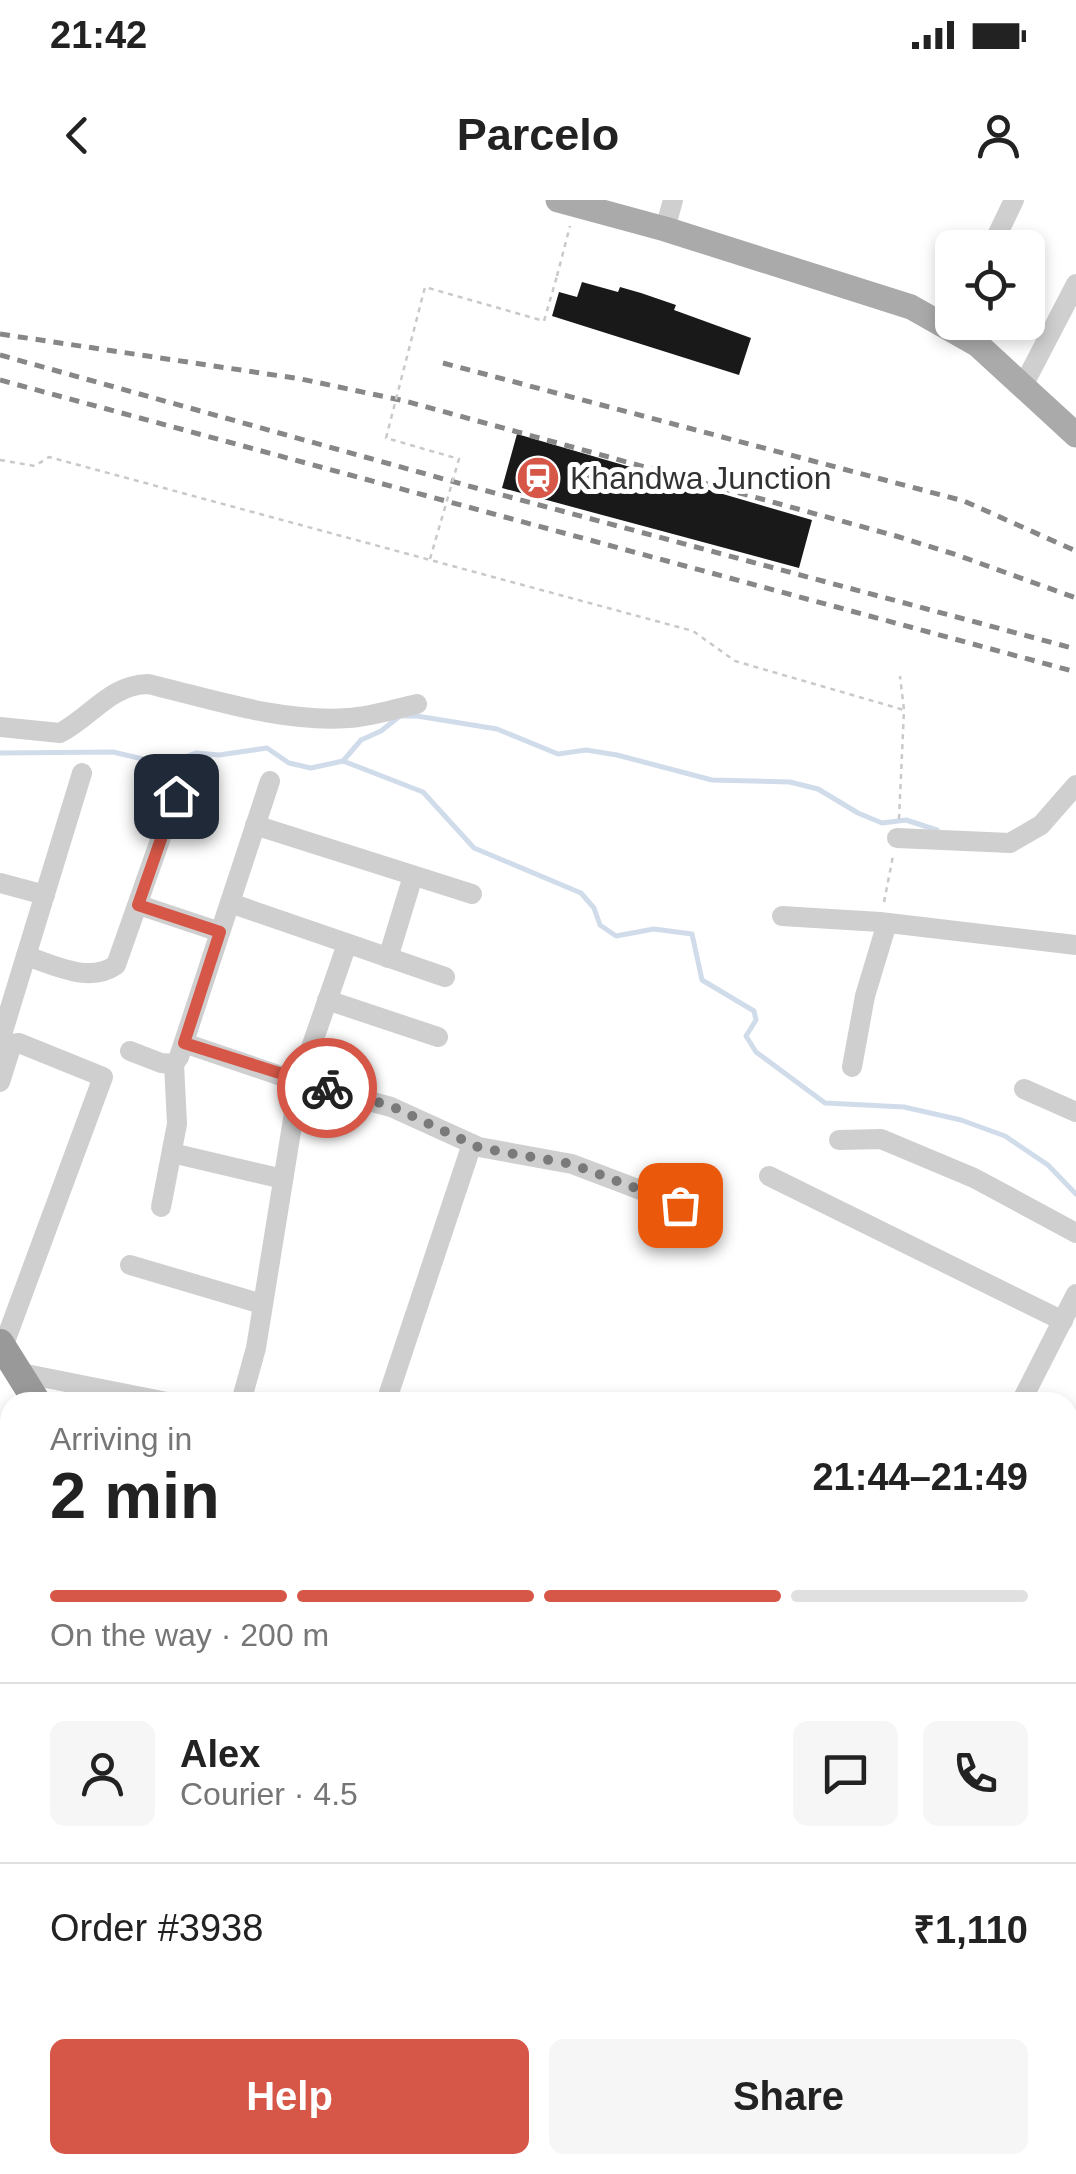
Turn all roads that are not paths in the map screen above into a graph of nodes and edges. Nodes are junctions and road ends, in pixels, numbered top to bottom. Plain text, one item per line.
1 (673, 200) edge
2 (1014, 200) edge
3 (567, 202) edge
4 (665, 228) junction
5 (999, 230) edge
6 (1076, 284) edge
7 (935, 317) edge
8 (972, 340) edge
9 (1024, 384) junction
10 (1076, 435) edge
11 (416, 704) dead end
12 (0, 727) edge
13 (82, 773) dead end
14 (270, 781) dead end
15 (1076, 785) edge
16 (176, 796) dead end
17 (255, 825) junction
18 (896, 838) road end
19 (413, 876) junction
20 (0, 883) edge
21 (472, 894) dead end
22 (45, 895) junction
23 (230, 903) junction
24 (138, 905) junction
25 (782, 916) dead end
26 (884, 922) junction
27 (220, 932) junction
28 (347, 944) junction
29 (1076, 945) edge
30 (26, 956) junction
31 (388, 958) junction
32 (445, 977) dead end
33 (327, 1000) junction
34 (438, 1037) dead end
35 (184, 1043) junction
36 (4, 1044) edge
37 (130, 1051) dead end
38 (174, 1064) junction
39 (852, 1067) dead end
40 (0, 1082) edge
41 (300, 1082) junction
42 (1024, 1089) dead end
43 (1076, 1112) edge
44 (838, 1140) dead end
45 (472, 1144) junction
46 (172, 1152) junction
47 (769, 1176) dead end
48 (283, 1179) junction
49 (680, 1205) dead end
50 (161, 1208) dead end
51 (1076, 1234) edge
52 (130, 1265) dead end
53 (1076, 1294) edge
54 (262, 1304) junction
55 (1063, 1320) junction
56 (1, 1345) edge
57 (21, 1372) junction
58 (32, 1392) edge
59 (118, 1392) edge
60 (243, 1392) edge
61 (389, 1392) edge
62 (1026, 1392) edge

1 - 4 street
2 - 5 street
3 - 4 main road
4 - 7 main road
6 - 9 street
8 - 9 main road
9 - 10 main road
11 - 12 street
13 - 22 street
14 - 17 street
15 - 18 street
16 - 24 street
17 - 19 street
17 - 23 street
19 - 21 street
19 - 31 street
20 - 22 street
22 - 30 street
23 - 27 street
23 - 28 street
24 - 27 street
24 - 30 street
25 - 26 street
26 - 29 street
26 - 39 street
27 - 35 street
28 - 31 street
28 - 33 street
30 - 36 street
31 - 32 street
33 - 34 street
33 - 41 street
35 - 38 street
35 - 41 street
36 - 40 street
36 - 56 street
37 - 38 street
38 - 46 street
41 - 45 street
41 - 48 street
42 - 43 street
44 - 51 street
45 - 49 street
45 - 61 street
46 - 48 street
46 - 50 street
47 - 55 street
48 - 54 street
52 - 54 street
53 - 55 street
54 - 60 street
55 - 62 street
56 - 57 highway
57 - 58 highway
57 - 59 street

